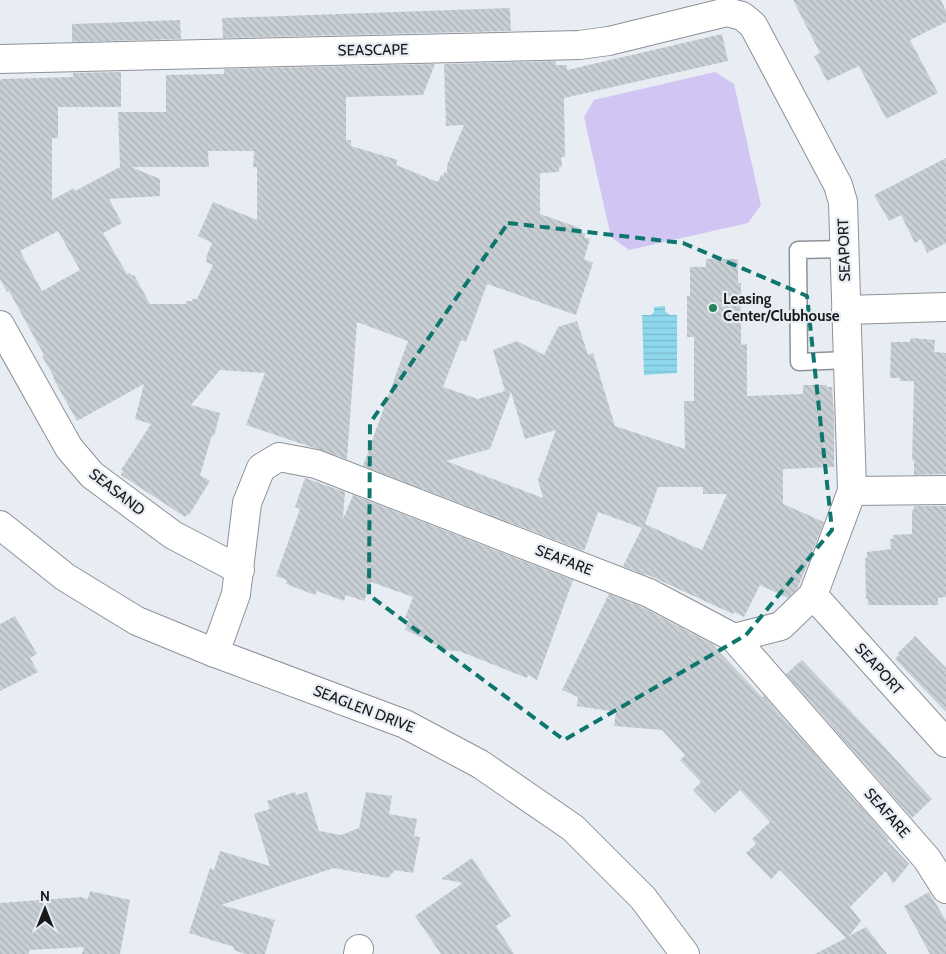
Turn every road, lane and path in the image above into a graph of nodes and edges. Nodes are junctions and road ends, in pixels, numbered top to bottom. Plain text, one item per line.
1 (742, 16) joint
2 (0, 59) edge
3 (844, 249) junction
4 (946, 307) edge
5 (846, 310) junction
6 (0, 325) edge
7 (848, 360) junction
8 (946, 490) edge
9 (852, 491) junction
10 (0, 525) edge
11 (240, 570) junction
12 (813, 595) junction
13 (734, 638) junction
14 (215, 653) junction
15 (946, 743) edge
16 (946, 890) edge
17 (685, 954) edge

1 - 2 street, SEASCAPE
1 - 3 street, SEAPORT
3 - 5 street, SEAPORT
3 - 7 lane
4 - 5 street
5 - 7 street, SEAPORT
6 - 11 street, SEASAND
7 - 9 street, SEAPORT
8 - 9 street
9 - 12 street, SEAPORT
10 - 14 street, SEAGLEN DRIVE
11 - 13 street, SEAFARE
11 - 14 street, SEAFARE
12 - 13 street, SEAPORT
12 - 15 street, SEAPORT
13 - 16 street, SEAFARE
14 - 17 street, SEAGLEN DRIVE

